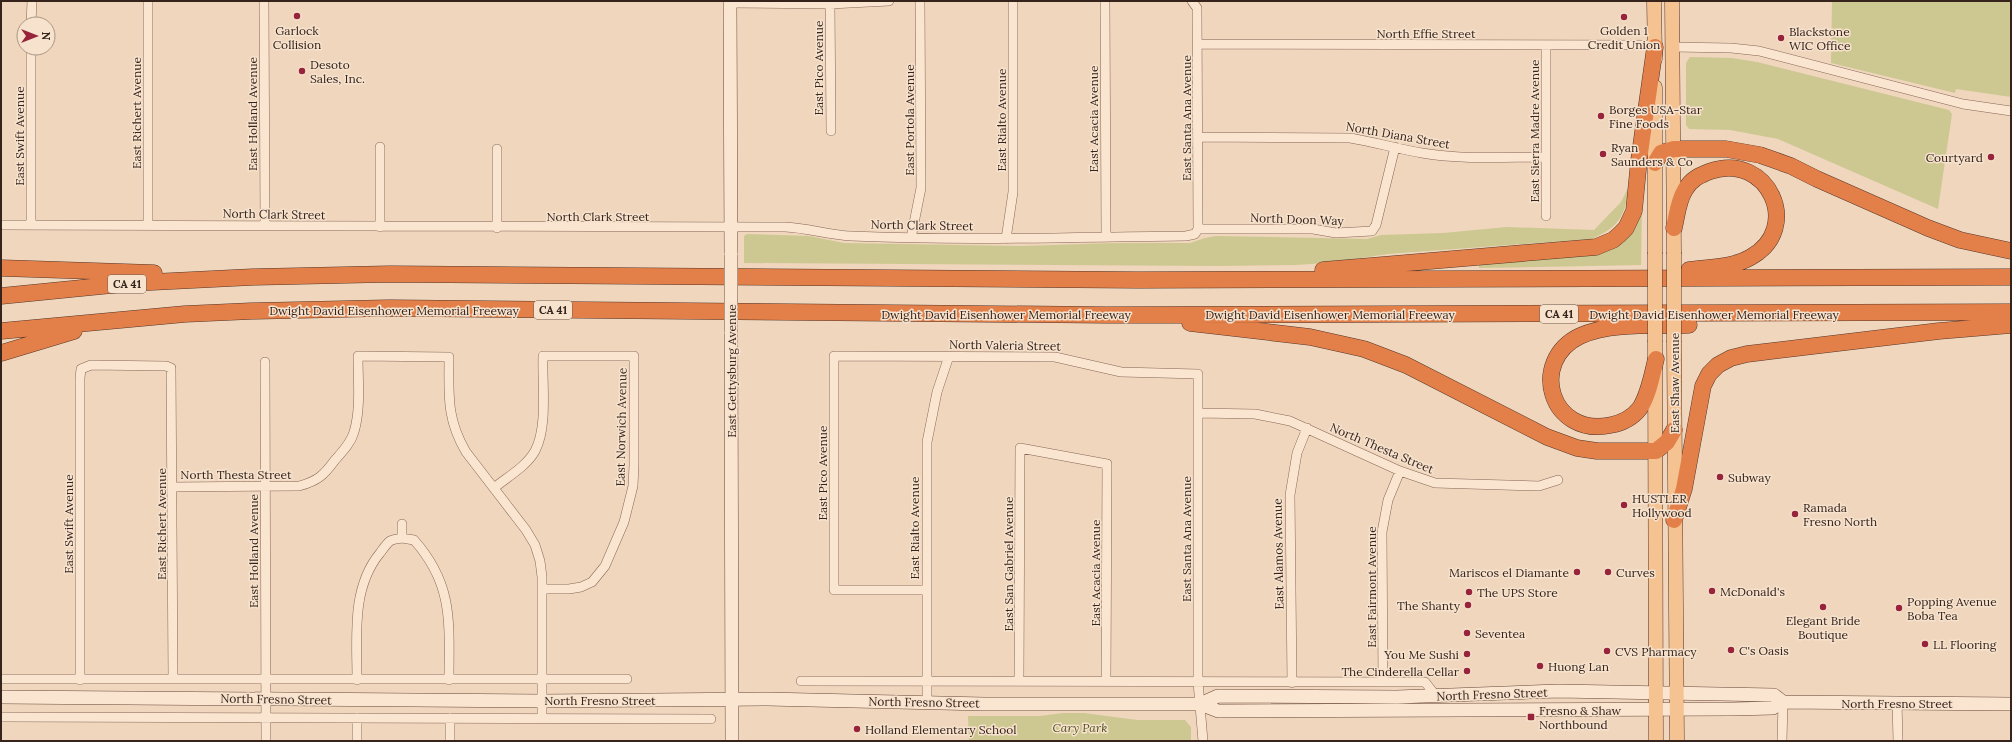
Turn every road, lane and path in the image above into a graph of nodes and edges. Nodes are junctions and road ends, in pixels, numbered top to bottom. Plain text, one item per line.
1 (32, 1) edge
2 (148, 1) edge
3 (264, 1) edge
4 (889, 1) edge
5 (920, 1) edge
6 (1013, 1) edge
7 (1105, 1) edge
8 (1193, 1) edge
9 (1654, 1) edge
10 (1663, 1) edge
11 (1672, 1) edge
12 (730, 2) edge
13 (830, 4) junction
14 (32, 16) edge
15 (1197, 44) junction
16 (1546, 45) junction
17 (1655, 46) junction
18 (1672, 47) junction
19 (31, 56) edge
20 (2011, 111) edge
21 (831, 131) dead end
22 (1198, 137) junction
23 (380, 147) dead end
24 (1395, 147) junction
25 (497, 149) dead end
26 (1674, 149) junction
27 (1546, 158) junction
28 (1655, 163) junction
29 (1546, 216) dead end
30 (1, 225) edge
31 (31, 225) junction
32 (148, 225) junction
33 (265, 226) junction
34 (380, 227) junction
35 (497, 228) junction
36 (731, 228) junction
37 (1674, 228) junction
38 (1196, 232) junction
39 (1106, 237) junction
40 (911, 238) junction
41 (1006, 239) junction
42 (2011, 251) edge
43 (1, 268) edge
44 (253, 277) junction
45 (2011, 277) edge
46 (1138, 280) junction
47 (1441, 280) junction
48 (1, 296) edge
49 (2011, 312) edge
50 (1945, 313) junction
51 (1106, 315) junction
52 (118, 319) junction
53 (2011, 325) edge
54 (1, 331) edge
55 (1, 353) edge
56 (834, 356) joint
57 (949, 356) junction
58 (1656, 359) junction
59 (265, 362) dead end
60 (171, 368) joint
61 (1198, 374) joint
62 (1198, 413) junction
63 (1307, 428) junction
64 (1674, 430) junction
65 (1656, 451) junction
66 (1107, 464) joint
67 (1400, 471) junction
68 (1558, 480) dead end
69 (173, 486) junction
70 (265, 486) junction
71 (494, 488) junction
72 (1674, 520) junction
73 (402, 524) dead end
74 (402, 538) junction
75 (542, 589) junction
76 (926, 590) junction
77 (1, 679) edge
78 (173, 679) junction
79 (265, 679) junction
80 (627, 679) dead end
81 (80, 680) junction
82 (357, 680) junction
83 (449, 680) junction
84 (542, 680) junction
85 (801, 681) dead end
86 (927, 681) junction
87 (1019, 681) junction
88 (1106, 681) junction
89 (1198, 682) junction
90 (1383, 682) junction
91 (1292, 683) junction
92 (1656, 693) junction
93 (1495, 694) junction
94 (1676, 694) junction
95 (1436, 696) junction
96 (1, 697) edge
97 (265, 698) junction
98 (732, 699) junction
99 (542, 701) junction
100 (1783, 702) junction
101 (1897, 702) junction
102 (927, 703) junction
103 (1200, 704) junction
104 (2011, 704) edge
105 (1445, 710) junction
106 (1656, 710) junction
107 (1677, 710) junction
108 (1, 717) edge
109 (266, 718) junction
110 (357, 718) junction
111 (450, 718) junction
112 (542, 718) junction
113 (711, 719) dead end
114 (266, 741) edge
115 (357, 741) edge
116 (450, 741) edge
117 (732, 741) edge
118 (1203, 741) edge
119 (1656, 741) edge
120 (1676, 741) edge
121 (1782, 741) edge
122 (1898, 741) edge

1 - 14 street
2 - 32 street, East Richert Avenue
3 - 33 street, East Holland Avenue
4 - 13 street
5 - 40 street, East Portola Avenue
6 - 41 street, East Rialto Avenue
7 - 39 street, East Acacia Avenue
8 - 15 street, East Santa Ana Avenue
9 - 17 main road, East Shaw Avenue
10 - 18 main road
11 - 18 main road, East Shaw Avenue
12 - 13 street
12 - 36 main road, East Gettysburg Avenue
13 - 21 street, East Pico Avenue
15 - 16 street, North Effie Street
15 - 22 street, East Santa Ana Avenue
16 - 17 street, North Effie Street
16 - 27 street, East Sierra Madre Avenue
17 - 26 main road
17 - 28 main road, East Shaw Avenue
17 - 46 highway
18 - 20 street
18 - 26 main road, East Shaw Avenue
19 - 31 street, East Swift Avenue
22 - 24 street, North Diana Street
22 - 38 street, East Santa Ana Avenue
23 - 34 street
24 - 27 street, North Diana Street
24 - 38 street, North Doon Way
25 - 35 street
26 - 28 highway
26 - 37 main road, East Shaw Avenue
26 - 42 highway
27 - 29 street, East Sierra Madre Avenue
28 - 58 main road, East Shaw Avenue, bridge
30 - 31 street, North Clark Street
31 - 32 street, North Clark Street
32 - 33 street, North Clark Street
33 - 34 street, North Clark Street
34 - 35 street, North Clark Street
35 - 36 street, North Clark Street
36 - 40 street, North Clark Street
36 - 98 main road, East Gettysburg Avenue, bridge
37 - 47 highway
37 - 64 main road, East Shaw Avenue, bridge
38 - 39 street, North Clark Street
39 - 41 street, North Clark Street
40 - 41 street, North Clark Street
43 - 44 highway
44 - 46 highway, CA 41
44 - 48 highway, CA 41
45 - 47 highway, CA 41
46 - 47 highway, CA 41
49 - 50 highway, Dwight David Eisenhower Memorial Freeway / CA 41
50 - 51 highway, Dwight David Eisenhower Memorial Freeway / CA 41
50 - 58 highway
51 - 52 highway, Dwight David Eisenhower Memorial Freeway / CA 41
51 - 65 highway
52 - 54 highway, Dwight David Eisenhower Memorial Freeway / CA 41
52 - 55 highway
53 - 72 highway
56 - 57 street, North Valeria Street
56 - 76 street, East Pico Avenue
57 - 61 street, North Valeria Street
57 - 76 street, East Rialto Avenue
58 - 65 main road, East Shaw Avenue
59 - 70 street, East Holland Avenue
60 - 69 street, East Richert Avenue
60 - 81 street, East Swift Avenue
61 - 62 street, East Santa Ana Avenue
62 - 63 street, North Thesta Street
62 - 89 street, East Santa Ana Avenue
63 - 67 street, North Thesta Street
63 - 91 street, East Alamos Avenue
64 - 65 highway
64 - 72 main road, East Shaw Avenue
65 - 92 main road, East Shaw Avenue
66 - 87 street, East San Gabriel Avenue
66 - 88 street, East Acacia Avenue
67 - 68 street, North Thesta Street
67 - 90 street, East Fairmont Avenue
69 - 70 street, North Thesta Street
69 - 78 street, East Richert Avenue
70 - 71 street, North Thesta Street
70 - 79 street, East Holland Avenue
71 - 75 street
71 - 75 street, East Norwich Avenue
72 - 94 main road, East Shaw Avenue
73 - 74 street
74 - 82 street
74 - 83 street
75 - 84 street
76 - 86 street, East Rialto Avenue
77 - 81 street, North Fresno Street
78 - 79 street, North Fresno Street
78 - 81 street, North Fresno Street
79 - 82 street, North Fresno Street
79 - 97 street, East Holland Avenue
80 - 84 street, North Fresno Street
82 - 83 street, North Fresno Street
83 - 84 street, North Fresno Street
84 - 99 street
85 - 86 street
86 - 87 street
86 - 102 street, East Rialto Avenue
87 - 88 street
88 - 89 street
89 - 91 street
89 - 103 street, East Santa Ana Avenue
90 - 91 street
90 - 95 street
92 - 93 main road, North Fresno Street
92 - 94 main road, North Fresno Street
92 - 106 main road, East Shaw Avenue
93 - 95 main road, North Fresno Street
93 - 105 main road
94 - 100 main road, North Fresno Street
94 - 107 main road, East Shaw Avenue
95 - 103 main road, North Fresno Street
96 - 97 main road, North Fresno Street
97 - 99 main road, North Fresno Street
97 - 109 street, East Holland Avenue
98 - 99 main road, North Fresno Street
98 - 102 main road, North Fresno Street
98 - 117 main road, East Gettysburg Avenue
99 - 112 street
100 - 101 main road, North Fresno Street
100 - 107 main road, North Fresno Street
100 - 121 street
101 - 104 main road, North Fresno Street
101 - 122 street
102 - 103 main road, North Fresno Street
103 - 105 main road, North Fresno Street
103 - 118 street, East Santa Ana Avenue
105 - 106 main road, North Fresno Street
106 - 107 main road, North Fresno Street
106 - 119 main road, East Shaw Avenue
107 - 120 main road, East Shaw Avenue
108 - 109 street, North Fresno Street
109 - 110 street, North Fresno Street
109 - 114 street, East Holland Avenue
110 - 111 street, North Fresno Street
110 - 115 street
111 - 112 street, North Fresno Street
111 - 116 street
112 - 113 street, North Fresno Street

